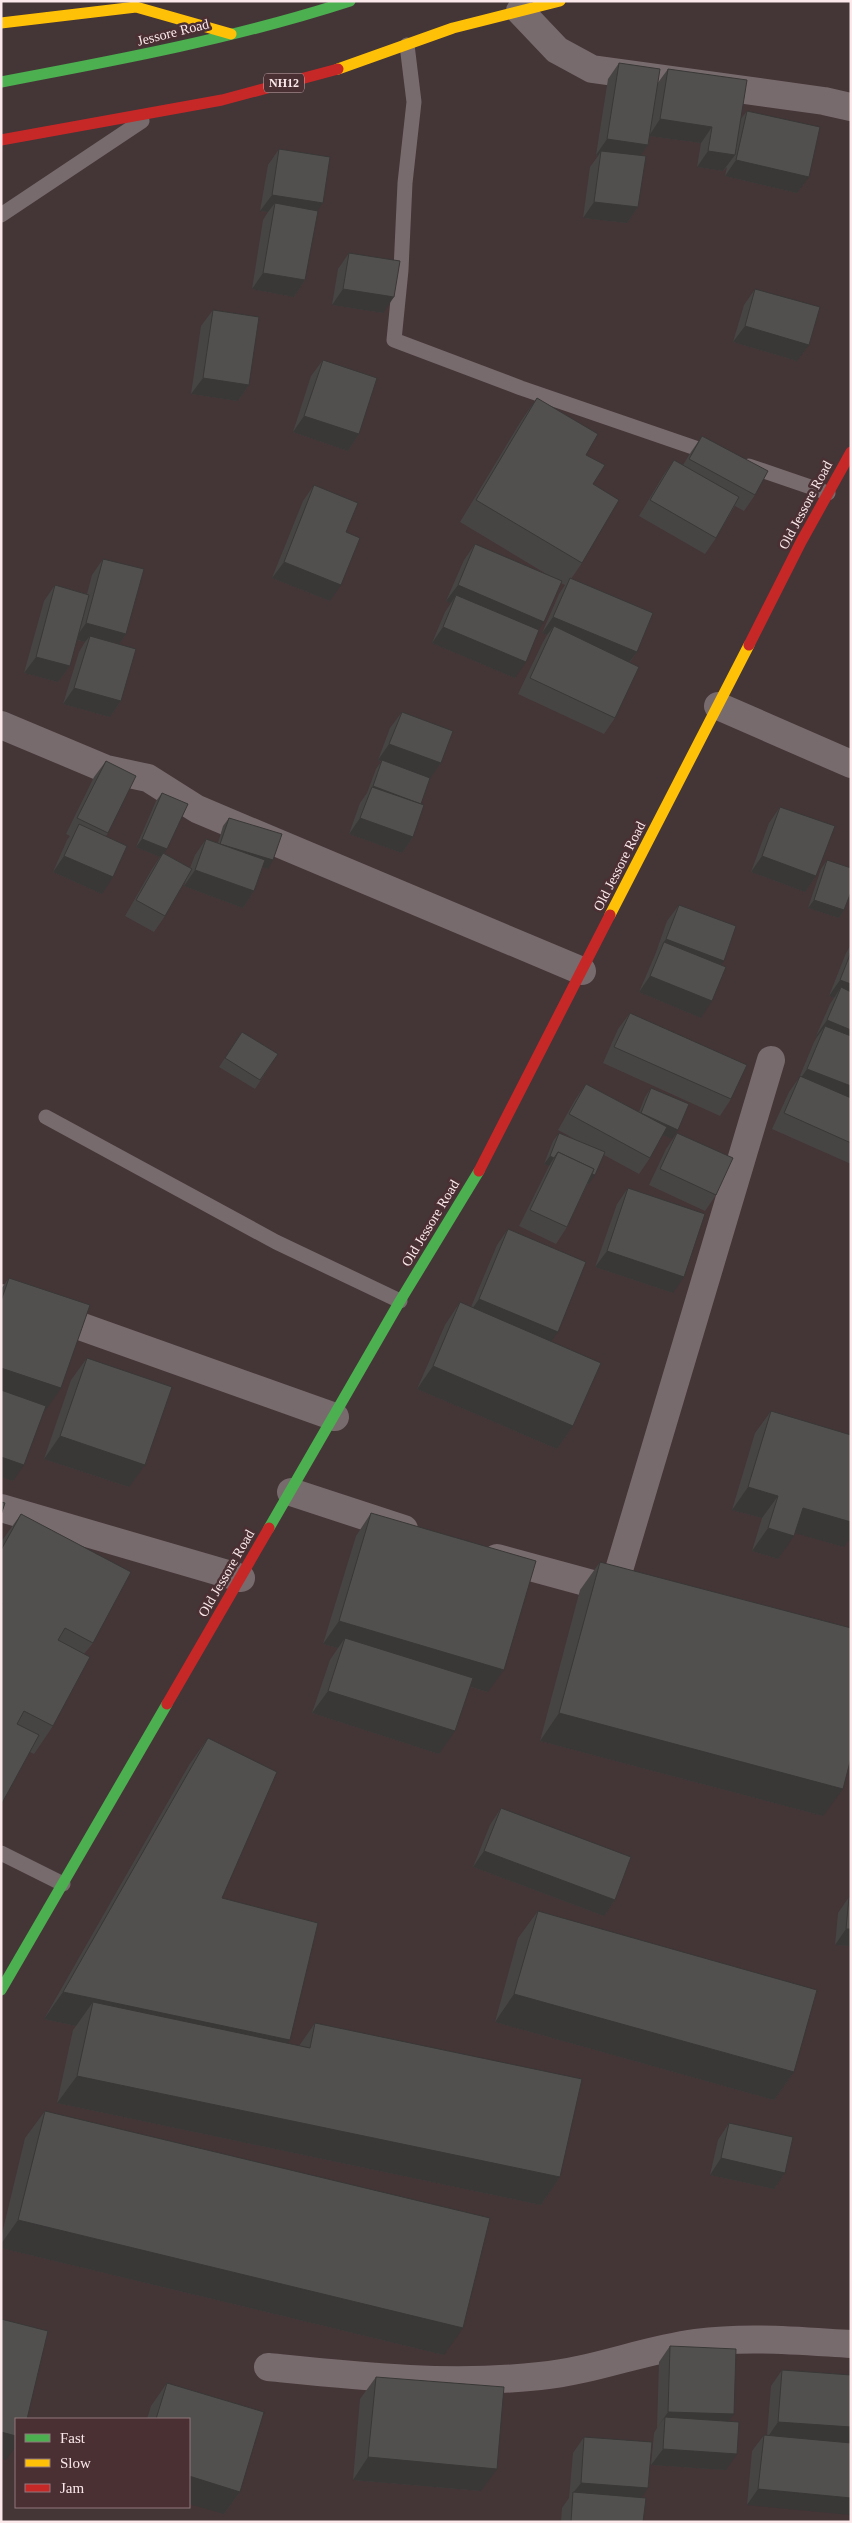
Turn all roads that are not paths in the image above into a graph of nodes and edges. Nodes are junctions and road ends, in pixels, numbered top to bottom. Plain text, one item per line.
1 (350, 1) edge
2 (560, 1) edge
3 (109, 6) edge
4 (520, 12) junction
5 (1, 23) edge
6 (232, 34) junction
7 (408, 44) junction
8 (1, 82) edge
9 (851, 106) edge
10 (154, 113) junction
11 (1, 140) edge
12 (1, 215) edge
13 (851, 452) edge
14 (828, 493) junction
15 (718, 706) junction
16 (1, 725) edge
17 (851, 764) edge
18 (582, 971) junction
19 (771, 1060) dead end
20 (46, 1117) dead end
21 (1, 1298) edge
22 (400, 1301) junction
23 (335, 1417) junction
24 (291, 1492) junction
25 (1, 1508) edge
26 (428, 1537) edge
27 (474, 1552) edge
28 (241, 1578) junction
29 (613, 1590) junction
30 (646, 1599) edge
31 (1, 1853) edge
32 (63, 1884) junction
33 (1, 1990) edge
34 (851, 2344) edge
35 (268, 2367) dead end

1 - 6 main road, Jessore Road
2 - 4 main road, NH12
3 - 5 main road
3 - 6 main road
4 - 7 main road, NH12
4 - 9 street
6 - 8 main road, Jessore Road
7 - 10 main road, NH12
7 - 14 lane
10 - 11 main road, NH12
10 - 12 lane
13 - 14 main road, Old Jessore Road
14 - 15 main road, Old Jessore Road
15 - 17 street
15 - 18 main road, Old Jessore Road
16 - 18 street
18 - 22 main road, Old Jessore Road
19 - 29 street
20 - 22 lane
21 - 23 street
22 - 23 main road, Old Jessore Road
23 - 24 main road, Old Jessore Road
24 - 26 street
24 - 28 main road, Old Jessore Road
25 - 28 street
27 - 29 street
28 - 32 main road, Old Jessore Road
29 - 30 street
31 - 32 lane
32 - 33 main road, Old Jessore Road
34 - 35 street

